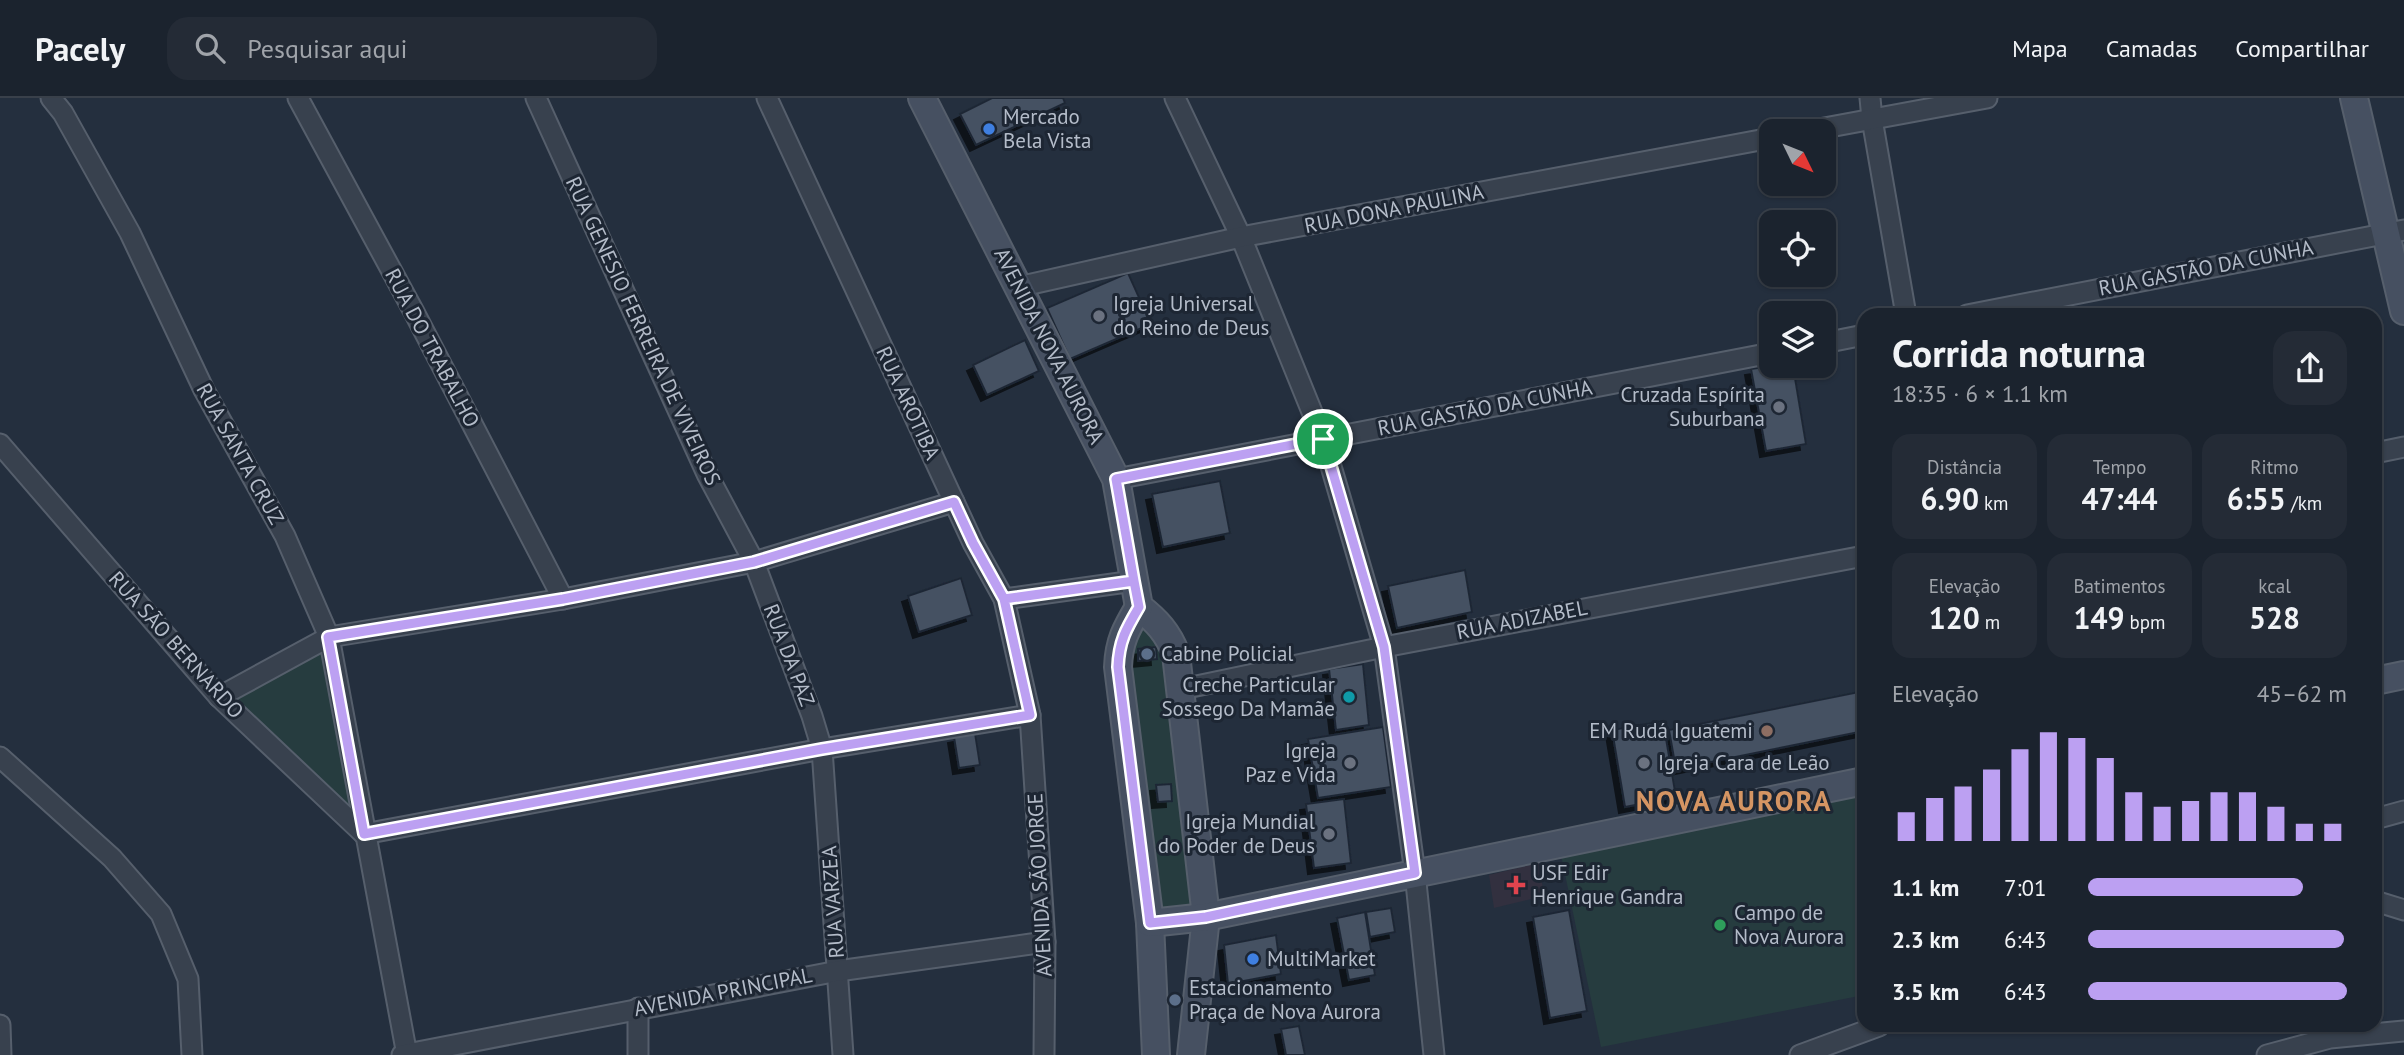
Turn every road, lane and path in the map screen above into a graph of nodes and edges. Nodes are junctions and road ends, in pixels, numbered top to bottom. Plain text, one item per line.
1 (51, 98) edge
2 (298, 98) edge
3 (536, 98) edge
4 (767, 98) edge
5 (922, 98) edge
6 (1175, 98) edge
7 (1870, 98) edge
8 (1987, 98) edge
9 (2354, 98) edge
10 (1872, 119) junction
11 (1836, 126) edge
12 (1759, 140) edge
13 (2395, 232) edge
14 (1241, 237) junction
15 (1018, 287) junction
16 (1905, 308) edge
17 (2003, 308) edge
18 (2404, 311) edge
19 (1857, 336) edge
20 (1836, 341) edge
21 (1759, 355) edge
22 (1323, 439) junction
23 (0, 444) edge
24 (2404, 447) edge
25 (2382, 452) edge
26 (1116, 479) junction
27 (954, 502) junction
28 (1857, 557) edge
29 (754, 562) junction
30 (1137, 594) junction
31 (563, 599) junction
32 (1004, 599) junction
33 (328, 637) junction
34 (1384, 647) junction
35 (2404, 676) edge
36 (2382, 680) edge
37 (1182, 689) junction
38 (219, 697) junction
39 (1030, 715) junction
40 (822, 749) junction
41 (0, 757) edge
42 (1857, 782) edge
43 (2404, 811) edge
44 (2382, 817) edge
45 (364, 834) junction
46 (1415, 873) junction
47 (2382, 903) edge
48 (2404, 910) edge
49 (1206, 917) junction
50 (1150, 923) junction
51 (1045, 942) junction
52 (838, 971) junction
53 (638, 1008) junction
54 (0, 1026) edge
55 (2404, 1031) edge
56 (1863, 1032) edge
57 (1, 1055) edge
58 (192, 1055) edge
59 (405, 1055) edge
60 (638, 1055) edge
61 (843, 1055) edge
62 (1044, 1055) edge
63 (1156, 1055) edge
64 (1191, 1055) edge
65 (1434, 1055) edge
66 (1800, 1055) edge
67 (2267, 1055) edge

1 - 33 street, RUA SANTA CRUZ
2 - 31 street, RUA DO TRABALHO
3 - 29 street, RUA GENESIO FERREIRA DE VIVEIROS
4 - 27 street, RUA AROTIBA
5 - 15 street, AVENIDA NOVA AURORA
6 - 14 street
7 - 10 street
8 - 10 street
9 - 13 street
10 - 11 street
10 - 16 street
12 - 14 street, RUA DONA PAULINA
13 - 17 street, RUA GASTÃO DA CUNHA
13 - 18 street
14 - 15 street, RUA DONA PAULINA
14 - 22 street
15 - 26 street, AVENIDA NOVA AURORA
19 - 20 street
21 - 22 street, RUA GASTÃO DA CUNHA
22 - 26 street, RUA GASTÃO DA CUNHA
22 - 34 street
23 - 38 street, RUA SÃO BERNARDO
24 - 25 street
26 - 30 street, AVENIDA NOVA AURORA
27 - 29 street
27 - 32 street, RUA AROTIBA
28 - 34 street, RUA ADIZABEL
29 - 31 street
29 - 40 street, RUA DA PAZ
30 - 32 street
30 - 37 street
30 - 50 street
31 - 33 street
32 - 39 street, RUA AROTIBA
33 - 38 street
33 - 45 street, RUA SANTA CRUZ
34 - 37 street, RUA ADIZABEL
34 - 46 street
35 - 36 street
37 - 49 street
38 - 45 street, RUA SÃO BERNARDO
39 - 40 street
39 - 51 street, AVENIDA SÃO JORGE
40 - 45 street
40 - 52 street, RUA VARZEA
41 - 58 street
42 - 46 street
43 - 44 street
45 - 59 street, RUA SANTA CRUZ
46 - 49 street
46 - 65 street
47 - 48 street
49 - 50 street
49 - 64 street
50 - 63 street
51 - 52 street, AVENIDA PRINCIPAL
51 - 62 street, AVENIDA SÃO JORGE
52 - 53 street, AVENIDA PRINCIPAL
52 - 61 street, RUA VARZEA
53 - 59 street, AVENIDA PRINCIPAL
53 - 60 street
54 - 57 street
55 - 67 street
56 - 66 street

